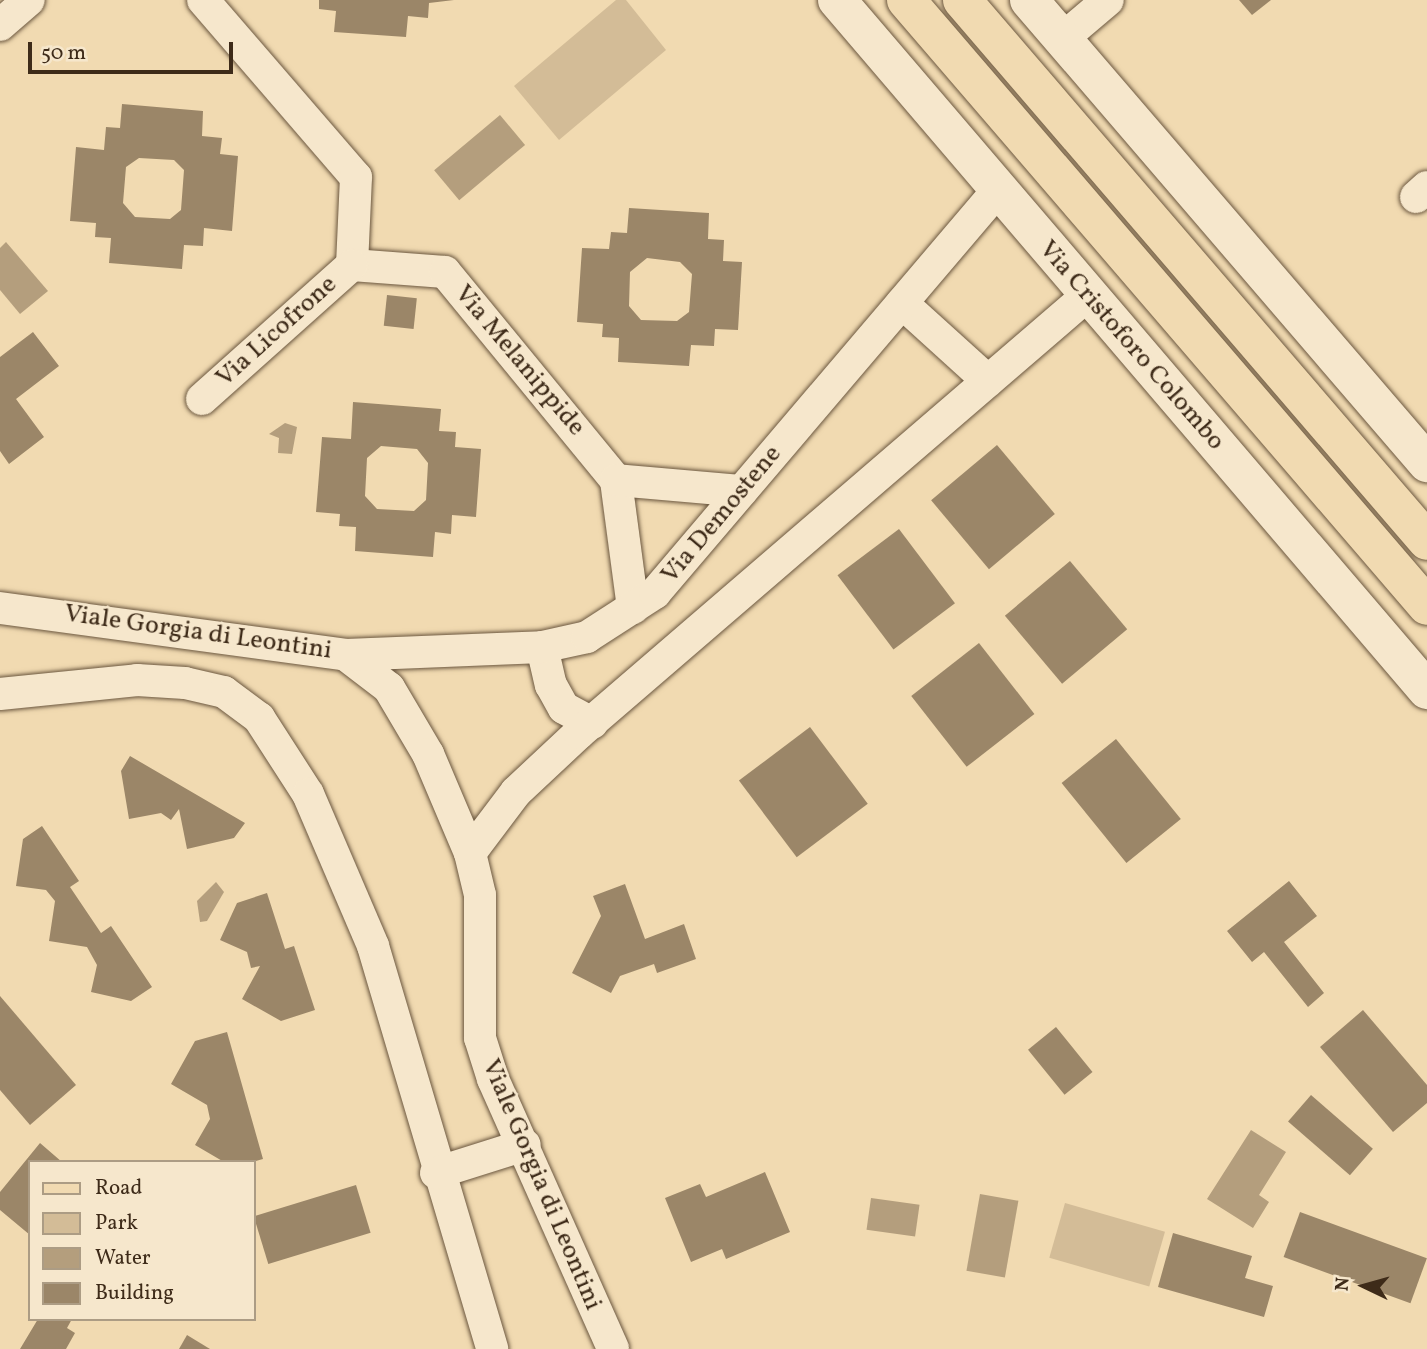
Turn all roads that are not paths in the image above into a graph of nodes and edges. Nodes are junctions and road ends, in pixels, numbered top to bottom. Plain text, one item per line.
1 (29, 0) edge
2 (203, 0) edge
3 (837, 0) edge
4 (906, 0) edge
5 (962, 0) edge
6 (1029, 0) edge
7 (1108, 0) edge
8 (0, 25) edge
9 (1062, 39) junction
10 (998, 190) junction
11 (352, 265) junction
12 (1089, 294) junction
13 (902, 303) junction
14 (988, 381) junction
15 (202, 399) dead end
16 (1427, 463) edge
17 (616, 480) junction
18 (742, 491) junction
19 (1427, 541) edge
20 (1427, 606) edge
21 (0, 608) edge
22 (633, 608) junction
23 (542, 647) junction
24 (346, 655) junction
25 (1427, 690) edge
26 (0, 694) edge
27 (592, 723) junction
28 (470, 853) junction
29 (525, 1145) junction
30 (436, 1173) junction
31 (492, 1349) edge
32 (613, 1349) edge

1 - 8 street
2 - 11 street
3 - 10 street, Via Cristoforo Colombo
4 - 20 main road, Via Cristoforo Colombo
5 - 19 main road
6 - 9 street
7 - 9 street
9 - 16 street
10 - 12 street, Via Cristoforo Colombo
10 - 13 street, Via Demostene
11 - 15 street, Via Licofrone
11 - 17 street, Via Melanippide
12 - 14 street
12 - 25 street, Via Cristoforo Colombo
13 - 14 street
13 - 18 street, Via Demostene
14 - 27 street
17 - 18 street
17 - 22 street
18 - 22 street, Via Demostene
21 - 24 street, Viale Gorgia di Leontini
22 - 23 street, Via Demostene
23 - 24 street, Via Demostene
23 - 27 street
24 - 28 street, Viale Gorgia di Leontini
26 - 30 street, Viale Gorgia di Leontini
27 - 28 street
28 - 29 street, Viale Gorgia di Leontini
29 - 30 street
29 - 32 street, Viale Gorgia di Leontini
30 - 31 street, Viale Gorgia di Leontini

